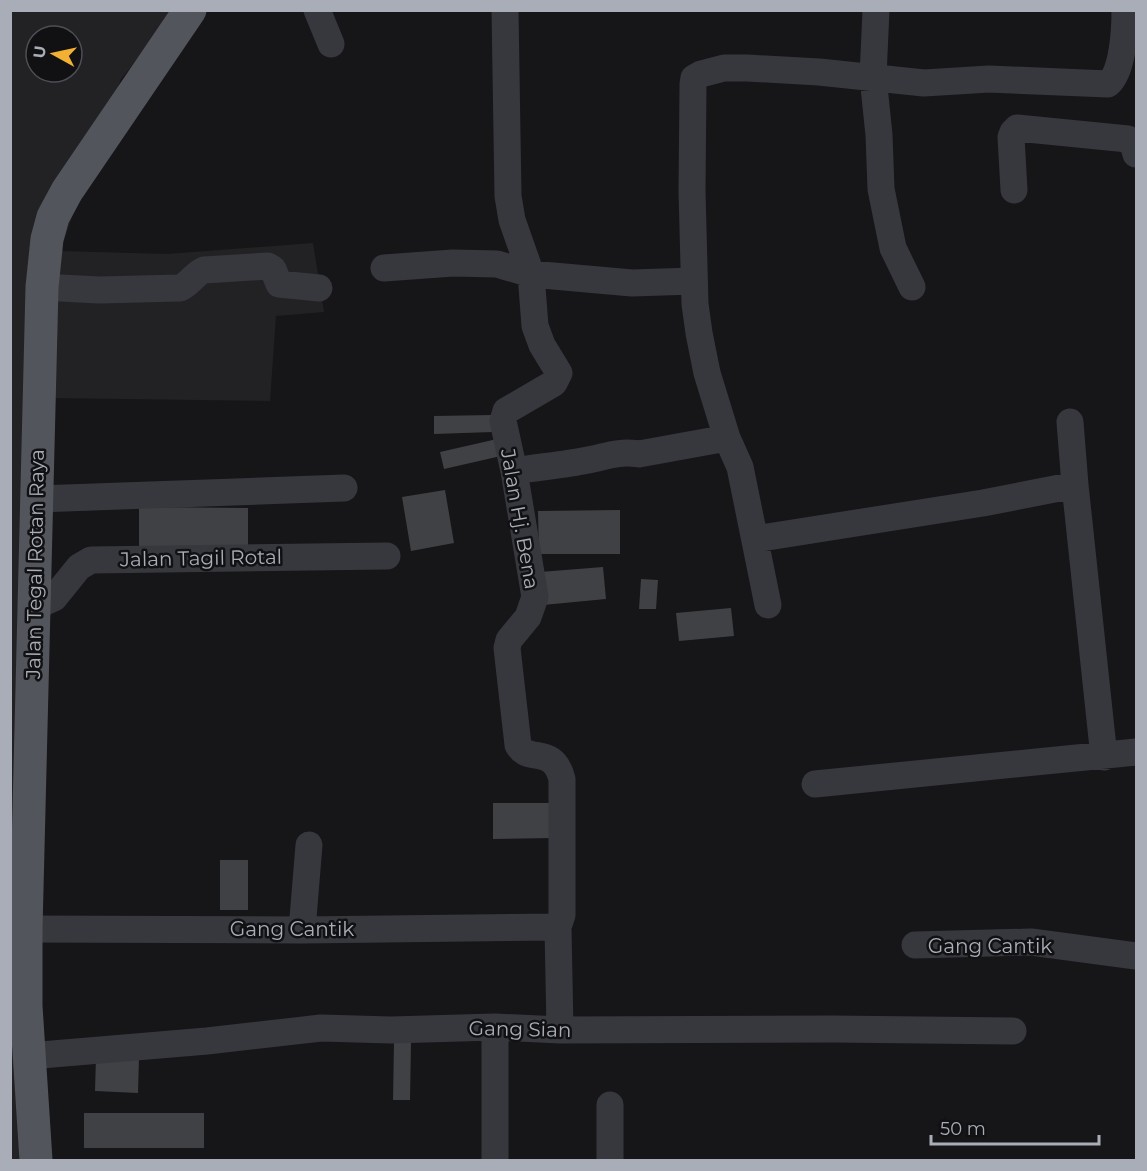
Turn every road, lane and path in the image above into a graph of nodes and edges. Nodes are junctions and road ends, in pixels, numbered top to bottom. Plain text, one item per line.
1 (190, 10) edge
2 (317, 10) edge
3 (504, 10) edge
4 (876, 10) edge
5 (1125, 10) edge
6 (331, 44) dead end
7 (873, 77) junction
8 (1135, 143) edge
9 (1014, 190) dead end
10 (384, 268) dead end
11 (531, 274) junction
12 (694, 281) junction
13 (42, 287) junction
14 (912, 287) dead end
15 (319, 288) dead end
16 (1070, 422) dead end
17 (726, 438) junction
18 (514, 471) junction
19 (1075, 485) junction
20 (344, 488) dead end
21 (37, 499) junction
22 (755, 539) junction
23 (387, 556) dead end
24 (768, 605) dead end
25 (34, 607) junction
26 (1137, 752) edge
27 (1104, 757) junction
28 (815, 784) dead end
29 (309, 845) dead end
30 (558, 927) junction
31 (26, 929) junction
32 (302, 930) junction
33 (915, 945) dead end
34 (1137, 956) edge
35 (495, 1026) junction
36 (560, 1030) junction
37 (1013, 1031) dead end
38 (23, 1047) edge
39 (610, 1105) dead end
40 (36, 1161) edge
41 (495, 1161) edge
42 (610, 1161) edge

1 - 13 main road, Jalan Tegal Rotan Raya
2 - 6 street
3 - 11 street, Jalan Hj. Bena
4 - 7 street
5 - 7 street
7 - 12 street
7 - 14 street
8 - 9 street
10 - 11 street
11 - 12 street
11 - 18 street, Jalan Hj. Bena
12 - 17 street
13 - 15 street
13 - 21 main road, Jalan Tegal Rotan Raya
16 - 19 street
17 - 18 street
17 - 22 street
18 - 30 street, Jalan Hj. Bena
19 - 22 street
19 - 27 street
20 - 21 street
21 - 25 main road, Jalan Tegal Rotan Raya
22 - 24 street
23 - 25 street, Jalan Tagil Rotal
25 - 31 main road, Jalan Tegal Rotan Raya
26 - 27 street
27 - 28 street
29 - 32 street
30 - 32 street, Gang Cantik
30 - 36 street, Jalan Hj. Bena
31 - 32 street, Gang Cantik
31 - 38 main road, Jalan Tegal Rotan Raya
33 - 34 street, Gang Cantik
35 - 36 street, Gang Sian
35 - 38 street, Gang Sian
35 - 41 street
36 - 37 street, Gang Sian
38 - 40 main road, Jalan Tegal Rotan Raya
39 - 42 street

